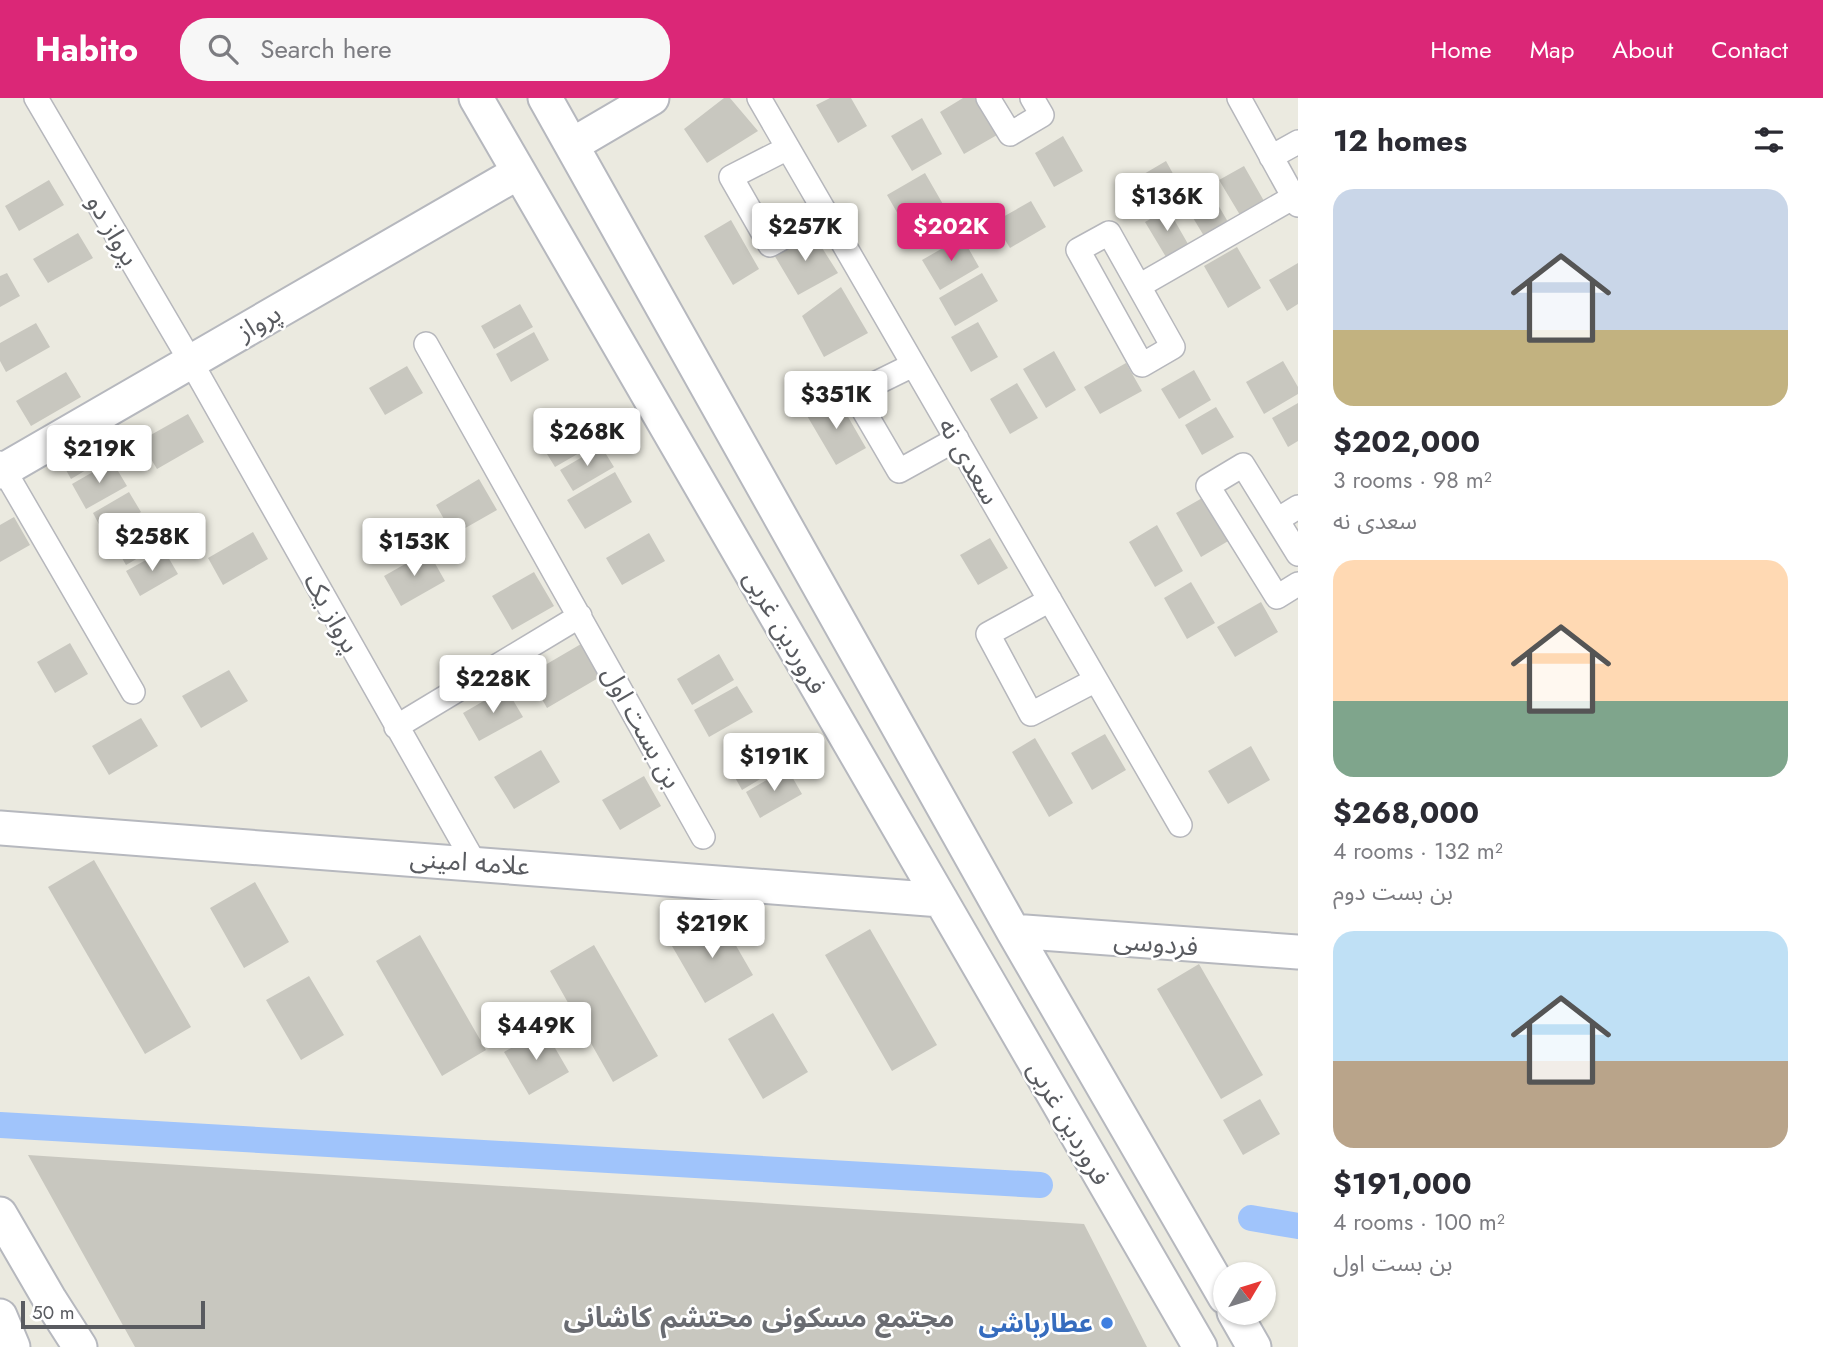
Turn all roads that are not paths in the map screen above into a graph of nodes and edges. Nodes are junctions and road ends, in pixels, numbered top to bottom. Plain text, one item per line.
1 (36, 98) edge
2 (476, 98) edge
3 (545, 98) edge
4 (652, 98) edge
5 (759, 98) edge
6 (988, 98) edge
7 (1032, 98) edge
8 (1239, 98) edge
9 (1298, 142) edge
10 (572, 145) junction
11 (788, 148) junction
12 (1271, 157) junction
13 (519, 173) junction
14 (1296, 201) edge
15 (826, 214) junction
16 (1139, 286) junction
17 (426, 344) dead end
18 (191, 362) junction
19 (914, 365) junction
20 (957, 439) junction
21 (1, 468) edge
22 (1298, 507) edge
23 (1277, 520) junction
24 (1298, 554) edge
25 (1298, 584) edge
26 (1050, 600) junction
27 (580, 617) junction
28 (1096, 680) junction
29 (133, 692) dead end
30 (396, 727) junction
31 (1180, 825) dead end
32 (0, 828) edge
33 (704, 837) dead end
34 (474, 862) junction
35 (941, 900) junction
36 (1013, 931) junction
37 (1298, 952) edge
38 (0, 1214) edge
39 (1213, 1276) edge
40 (0, 1316) edge
41 (1241, 1325) edge
42 (13, 1347) edge
43 (80, 1347) edge
44 (1200, 1347) edge
45 (1254, 1347) edge

1 - 18 street, پرواز دو
2 - 13 main road, فروردین غربی
3 - 10 main road, فروردین غربی
4 - 10 main road
5 - 11 street, سعدی نه
6 - 7 street
8 - 12 street
9 - 12 street
10 - 36 main road, فروردین غربی
11 - 15 street, سعدی نه
11 - 15 street
12 - 14 street
13 - 18 main road, پرواز
13 - 35 main road, فروردین غربی
14 - 16 street
15 - 19 street, سعدی نه
16 - 16 street
17 - 27 street, بن بست اول
18 - 21 main road, پرواز
18 - 30 street, پرواز یک
19 - 20 street, سعدی نه
19 - 20 street
20 - 26 street, سعدی نه
21 - 29 street
22 - 23 street
23 - 24 street
23 - 25 street
26 - 28 street, سعدی نه
26 - 28 street
27 - 30 street
27 - 33 street, بن بست اول
28 - 31 street, سعدی نه
30 - 34 street, پرواز یک
32 - 34 main road, علامه امینی
34 - 35 main road, علامه امینی
35 - 44 main road, فروردین غربی
36 - 37 main road, فردوسی
36 - 39 main road, فروردین غربی
38 - 43 main road
40 - 42 main road
41 - 45 main road

